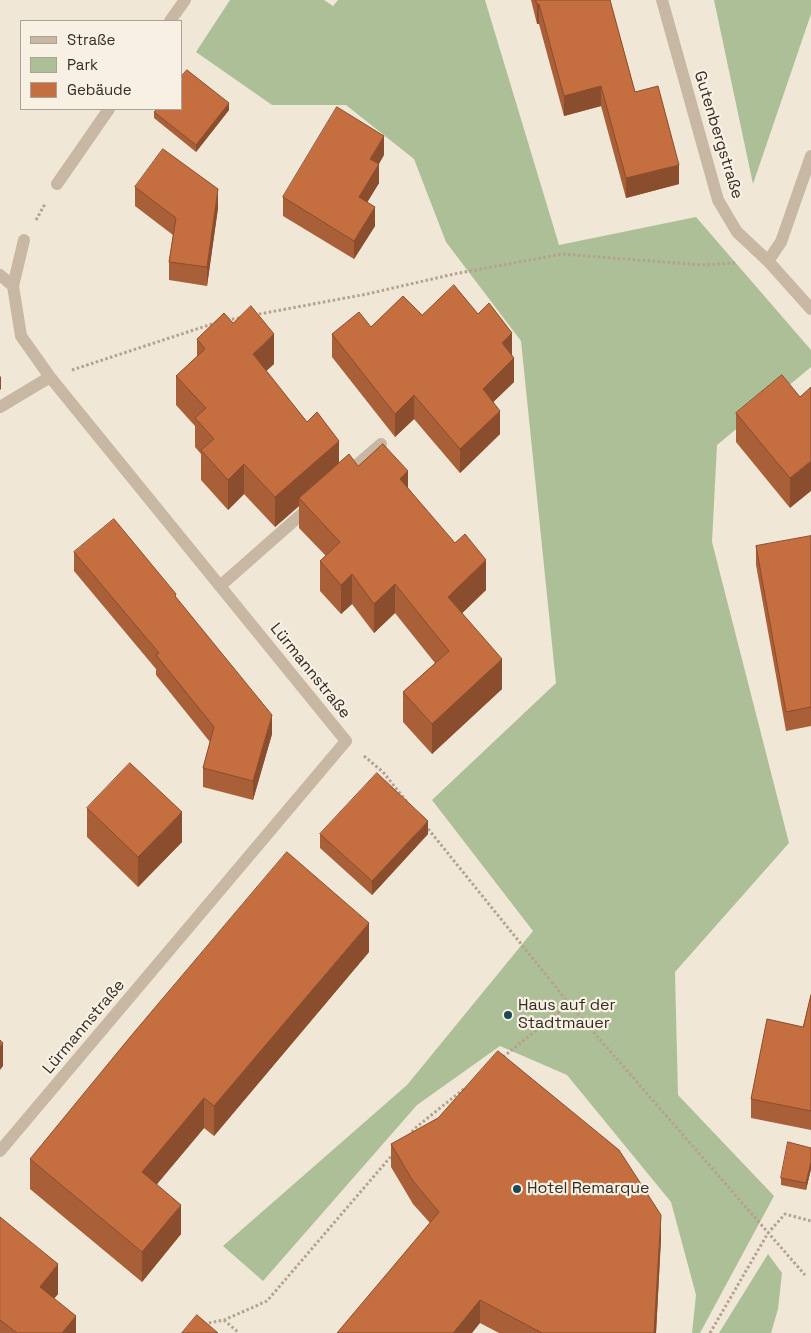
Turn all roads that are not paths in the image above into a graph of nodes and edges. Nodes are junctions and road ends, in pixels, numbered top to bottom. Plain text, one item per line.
1 (185, 0) edge
2 (662, 0) edge
3 (171, 20) edge
4 (109, 110) edge
5 (811, 156) edge
6 (57, 184) road end
7 (24, 240) road end
8 (768, 261) junction
9 (0, 275) edge
10 (13, 286) junction
11 (811, 309) edge
12 (50, 377) junction
13 (0, 408) edge
14 (381, 444) edge
15 (337, 483) edge
16 (322, 496) edge
17 (220, 586) junction
18 (0, 1151) edge

1 - 3 street
2 - 8 street, Gutenbergstraße
4 - 6 street
5 - 8 street
7 - 10 street, Lürmannstraße
8 - 11 street, Gutenbergstraße
9 - 10 street
10 - 12 street, Lürmannstraße
12 - 13 street
12 - 17 street, Lürmannstraße
14 - 15 street
16 - 17 street
17 - 18 street, Lürmannstraße

